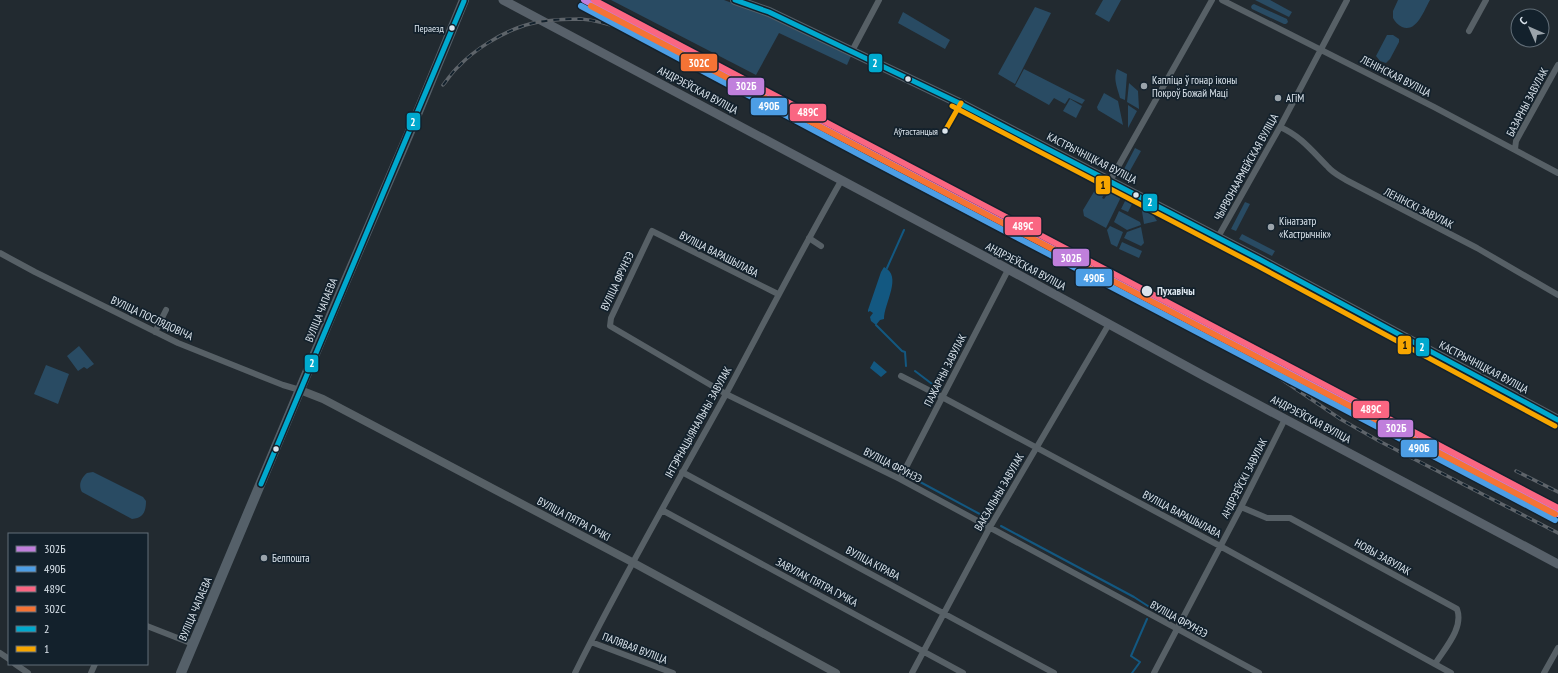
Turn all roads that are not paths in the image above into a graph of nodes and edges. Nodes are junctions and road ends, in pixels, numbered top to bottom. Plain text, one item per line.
1 (465, 0) edge
2 (503, 0) edge
3 (735, 0) edge
4 (878, 0) edge
5 (1212, 0) edge
6 (1222, 0) edge
7 (1347, 0) edge
8 (1486, 0) edge
9 (1469, 31) dead end
10 (1322, 49) junction
11 (852, 51) junction
12 (1558, 64) edge
13 (1280, 127) junction
14 (1515, 149) junction
15 (1558, 173) edge
16 (1110, 180) junction
17 (841, 181) junction
18 (652, 231) joint
19 (1218, 237) junction
20 (809, 238) junction
21 (821, 246) dead end
22 (0, 252) edge
23 (1008, 270) junction
24 (778, 294) junction
25 (1558, 295) edge
26 (166, 310) dead end
27 (1109, 324) junction
28 (155, 332) junction
29 (901, 376) dead end
30 (300, 390) junction
31 (726, 394) junction
32 (942, 397) junction
33 (1285, 419) junction
34 (1558, 420) edge
35 (1036, 447) junction
36 (682, 472) junction
37 (900, 479) junction
38 (1241, 507) junction
39 (662, 510) junction
40 (990, 527) junction
41 (1220, 546) junction
42 (632, 562) junction
43 (1558, 564) edge
44 (944, 613) junction
45 (148, 626) edge
46 (1177, 629) junction
47 (590, 642) junction
48 (193, 644) junction
49 (1558, 648) edge
50 (924, 651) junction
51 (0, 653) edge
52 (8, 659) edge
53 (1435, 664) junction
54 (16, 665) edge
55 (28, 673) edge
56 (181, 673) edge
57 (575, 673) edge
58 (672, 673) edge
59 (836, 673) edge
60 (912, 673) edge
61 (963, 673) edge
62 (1054, 673) edge
63 (1154, 673) edge
64 (1259, 673) edge
65 (1451, 673) edge
66 (1544, 673) edge

1 - 30 main road, ВУЛІЦА ЧАПАЕВА
2 - 17 main road, АНДРЭЕЎСКАЯ ВУЛІЦА
3 - 11 main road, КАСТРЫЧНІЦКАЯ ВУЛІЦА
4 - 11 street
5 - 16 street
6 - 10 street, ЛЕНІНСКАЯ ВУЛІЦА
7 - 10 street, ЧЫРВОНААРМЕЙСКАЯ ВУЛІЦА
8 - 9 street
10 - 13 street, ЧЫРВОНААРМЕЙСКАЯ ВУЛІЦА
10 - 14 street, ЛЕНІНСКАЯ ВУЛІЦА
11 - 16 main road, КАСТРЫЧНІЦКАЯ ВУЛІЦА
12 - 14 street, БАЗАРНЫ ЗАВУЛАК
13 - 19 street, ЧЫРВОНААРМЕЙСКАЯ ВУЛІЦА
13 - 25 street, ЛЕНІНСКІ ЗАВУЛАК
14 - 15 street, ЛЕНІНСКАЯ ВУЛІЦА
16 - 19 main road, КАСТРЫЧНІЦКАЯ ВУЛІЦА
17 - 20 street, ІНТЭРНАЦЫЯНАЛЬНЫ ЗАВУЛАК
17 - 23 main road, АНДРЭЕЎСКАЯ ВУЛІЦА
18 - 24 street, ВУЛІЦА ВАРАШЫЛАВА
18 - 31 street, ВУЛІЦА ФРУНЗЭ
19 - 34 main road, КАСТРЫЧНІЦКАЯ ВУЛІЦА
20 - 21 street
20 - 24 street, ІНТЭРНАЦЫЯНАЛЬНЫ ЗАВУЛАК
22 - 28 street, ВУЛІЦА ПОСЛЯДОВІЧА
23 - 27 main road, АНДРЭЕЎСКАЯ ВУЛІЦА
23 - 32 street, ПАЖАРНЫ ЗАВУЛАК
24 - 31 street, ІНТЭРНАЦЫЯНАЛЬНЫ ЗАВУЛАК
26 - 28 street
27 - 33 main road, АНДРЭЕЎСКАЯ ВУЛІЦА
27 - 35 street, ВАКЗАЛЬНЫ ЗАВУЛАК
28 - 30 street, ВУЛІЦА ПОСЛЯДОВІЧА
29 - 32 street, ВУЛІЦА ВАРАШЫЛАВА
30 - 42 street, ВУЛІЦА ПЯТРА ГУЧКІ
30 - 48 main road, ВУЛІЦА ЧАПАЕВА
31 - 36 street, ІНТЭРНАЦЫЯНАЛЬНЫ ЗАВУЛАК
31 - 37 street, ВУЛІЦА ФРУНЗЭ
32 - 35 street, ВУЛІЦА ВАРАШЫЛАВА
32 - 37 street, ПАЖАРНЫ ЗАВУЛАК
33 - 38 street, АНДРЭЕЎСКІ ЗАВУЛАК
33 - 43 main road, АНДРЭЕЎСКАЯ ВУЛІЦА
35 - 40 street, ВАКЗАЛЬНЫ ЗАВУЛАК
35 - 41 street, ВУЛІЦА ВАРАШЫЛАВА
36 - 39 street, ІНТЭРНАЦЫЯНАЛЬНЫ ЗАВУЛАК
36 - 44 street, ВУЛІЦА КІРАВА
37 - 40 street, ВУЛІЦА ФРУНЗЭ
38 - 41 street, АНДРЭЕЎСКІ ЗАВУЛАК
38 - 53 street, НОВЫ ЗАВУЛАК
39 - 42 street, ІНТЭРНАЦЫЯНАЛЬНЫ ЗАВУЛАК
39 - 50 street, ЗАВУЛАК ПЯТРА ГУЧКА
40 - 44 street, ВАКЗАЛЬНЫ ЗАВУЛАК
40 - 46 street, ВУЛІЦА ФРУНЗЭ
41 - 46 street, АНДРЭЕЎСКІ ЗАВУЛАК
41 - 53 street, ВУЛІЦА ВАРАШЫЛАВА
42 - 47 street, ІНТЭРНАЦЫЯНАЛЬНЫ ЗАВУЛАК
42 - 59 street, ВУЛІЦА ПЯТРА ГУЧКІ
44 - 50 street, ВАКЗАЛЬНЫ ЗАВУЛАК
44 - 62 street, ВУЛІЦА КІРАВА
45 - 48 street
46 - 63 street, АНДРЭЕЎСКІ ЗАВУЛАК
46 - 64 street, ВУЛІЦА ФРУНЗЭ
47 - 57 street, ІНТЭРНАЦЫЯНАЛЬНЫ ЗАВУЛАК
47 - 58 street, ПАЛЯВАЯ ВУЛІЦА
48 - 56 main road, ВУЛІЦА ЧАПАЕВА
49 - 66 street
50 - 60 street, ВАКЗАЛЬНЫ ЗАВУЛАК
50 - 61 street, ЗАВУЛАК ПЯТРА ГУЧКА
51 - 52 street
53 - 65 street, ВУЛІЦА ВАРАШЫЛАВА
54 - 55 street

